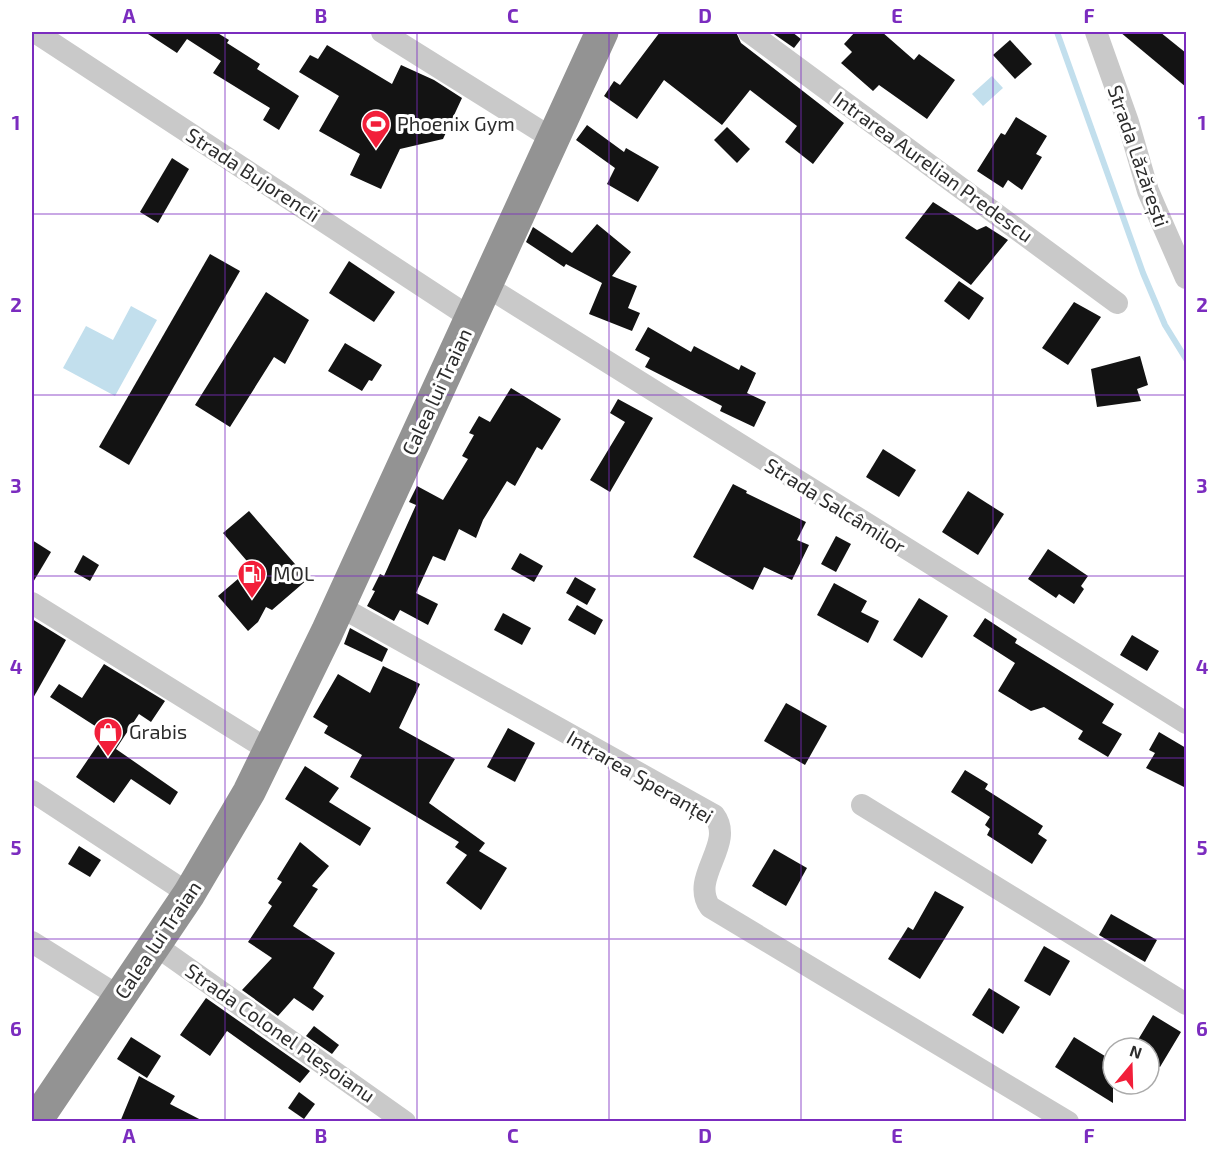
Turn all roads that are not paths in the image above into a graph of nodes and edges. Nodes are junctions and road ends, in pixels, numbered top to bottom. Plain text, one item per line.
1 (35, 32) edge
2 (382, 32) edge
3 (602, 32) edge
4 (748, 32) edge
5 (1096, 32) edge
6 (553, 139) junction
7 (1186, 278) edge
8 (486, 286) junction
9 (1117, 303) dead end
10 (471, 318) junction
11 (32, 603) edge
12 (339, 606) junction
13 (1186, 723) edge
14 (270, 751) junction
15 (32, 792) edge
16 (862, 805) dead end
17 (189, 894) junction
18 (32, 942) edge
19 (155, 945) junction
20 (120, 997) junction
21 (1186, 1004) edge
22 (35, 1122) edge
23 (405, 1122) edge
24 (1068, 1122) edge

1 - 10 street, Strada Bujorencii
2 - 6 street
3 - 6 highway, Calea lui Traian
4 - 9 street, Intrarea Aurelian Predescu
5 - 7 street, Strada Lăzărești
6 - 8 highway, Calea lui Traian
8 - 10 highway, Calea lui Traian
8 - 13 street, Strada Salcâmilor
10 - 12 highway, Calea lui Traian
11 - 14 street
12 - 14 highway, Calea lui Traian
12 - 24 street, Intrarea Speranței
14 - 17 highway, Calea lui Traian
15 - 17 street
16 - 21 street
17 - 19 highway, Calea lui Traian
18 - 20 street
19 - 20 highway, Calea lui Traian
19 - 23 street, Strada Colonel Pleșoianu
20 - 22 highway, Calea lui Traian

